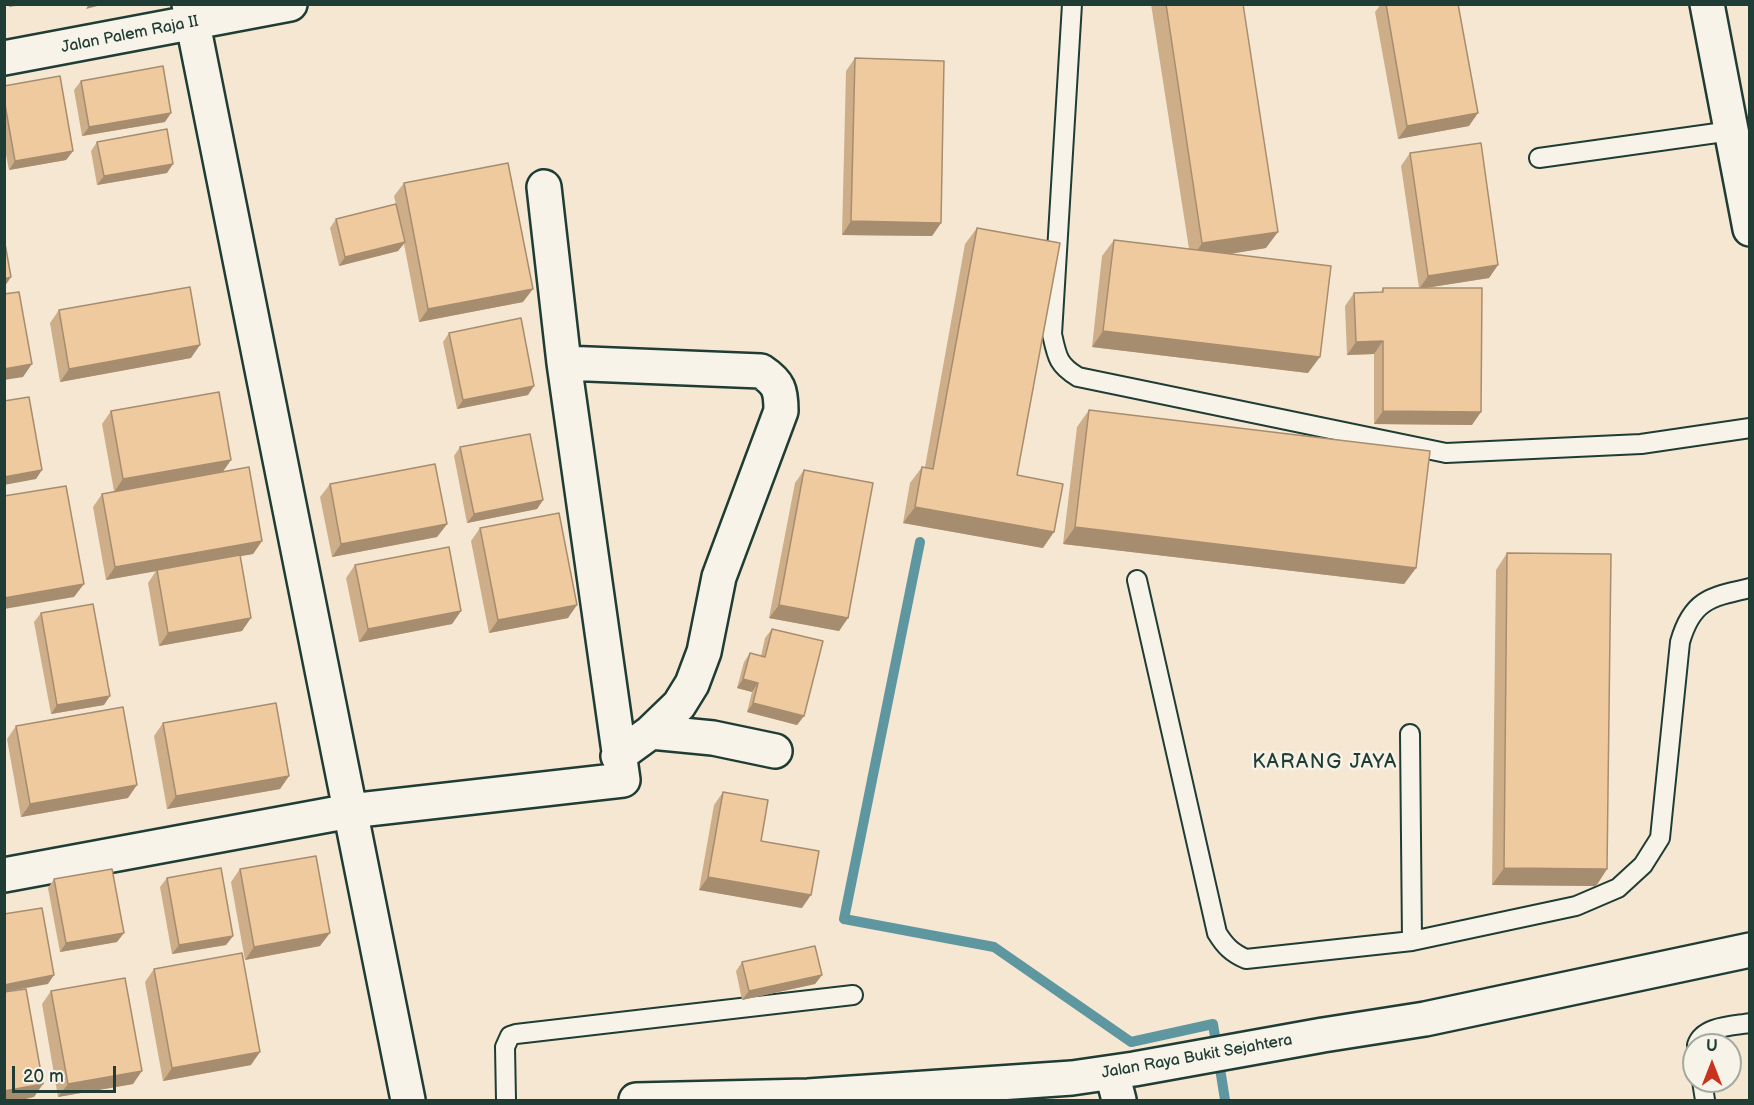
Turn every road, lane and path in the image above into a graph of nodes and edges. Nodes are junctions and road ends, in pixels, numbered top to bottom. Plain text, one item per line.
1 (290, 4) edge
2 (1072, 4) edge
3 (1707, 4) edge
4 (191, 14) edge
5 (4, 58) edge
6 (1731, 131) junction
7 (1539, 158) dead end
8 (544, 187) dead end
9 (1749, 230) edge
10 (564, 363) junction
11 (1749, 428) edge
12 (1137, 580) dead end
13 (1749, 588) edge
14 (651, 732) junction
15 (1410, 734) dead end
16 (775, 751) dead end
17 (618, 756) junction
18 (350, 811) junction
19 (4, 875) edge
20 (1412, 941) junction
21 (1749, 950) edge
22 (853, 995) dead end
23 (1749, 1023) edge
24 (1706, 1033) edge
25 (1122, 1081) edge
26 (808, 1098) edge
27 (408, 1101) edge
28 (506, 1101) edge
29 (636, 1101) edge

1 - 4 main road, Jalan Palem Raja II
2 - 11 lane
3 - 6 main road
4 - 5 main road, Jalan Palem Raja II
4 - 18 main road
6 - 7 lane
6 - 9 main road
8 - 10 main road
10 - 14 main road
10 - 17 main road
12 - 20 lane
13 - 20 lane
14 - 16 main road
14 - 17 main road
15 - 20 lane
17 - 18 main road
18 - 19 main road
18 - 27 main road
21 - 25 main road, Jalan Raya Bukit Sejahtera
22 - 28 lane
23 - 24 lane
25 - 26 main road, Jalan Raya Bukit Sejahtera
26 - 29 main road, Jalan Raya Bukit Sejahtera

